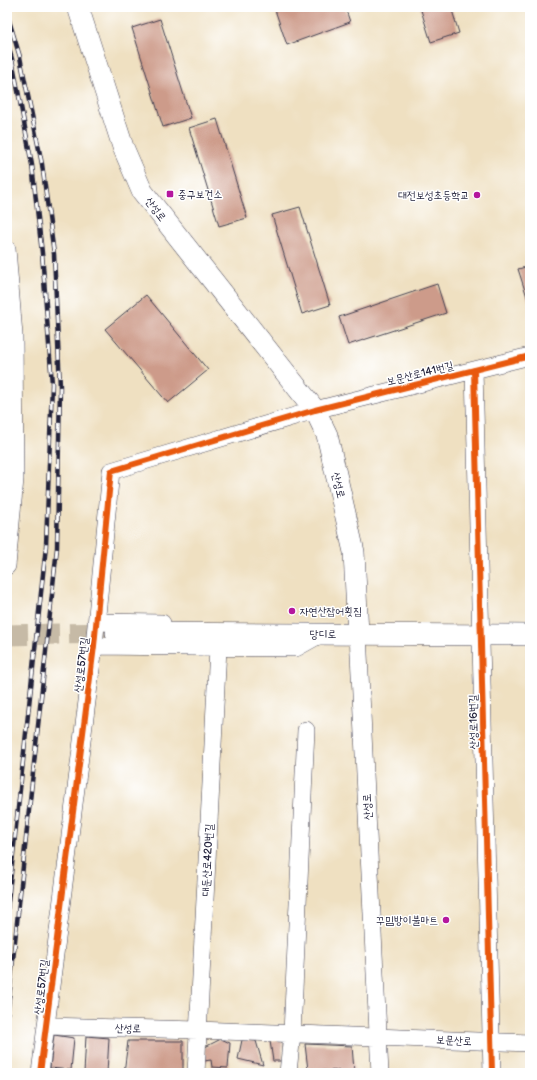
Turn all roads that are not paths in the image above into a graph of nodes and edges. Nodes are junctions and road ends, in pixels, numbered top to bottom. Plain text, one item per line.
1 (78, 7) edge
2 (7, 249) edge
3 (8, 276) edge
4 (530, 356) edge
5 (474, 370) junction
6 (315, 410) junction
7 (7, 566) edge
8 (96, 622) junction
9 (116, 633) tunnel mouth
10 (321, 634) junction
11 (358, 634) junction
12 (481, 634) junction
13 (530, 635) edge
14 (94, 646) junction
15 (218, 648) junction
16 (306, 730) dead end
17 (46, 1026) junction
18 (198, 1030) junction
19 (292, 1033) junction
20 (378, 1036) junction
21 (491, 1042) junction
22 (530, 1043) edge
23 (40, 1073) edge
24 (196, 1073) edge
25 (288, 1073) edge
26 (380, 1073) edge
27 (492, 1073) edge

1 - 6 main road, 산성로
2 - 3 street
3 - 7 street
4 - 5 street, 보문산로141번길
5 - 6 street, 보문산로141번길
5 - 12 street, 산성로16번길
6 - 8 street, 산성로57번길
6 - 11 main road, 산성로
8 - 10 street
8 - 14 street, 산성로57번길
9 - 10 main road, 당디로
10 - 11 main road, 당디로
10 - 15 street
11 - 12 main road, 당디로
11 - 20 street, 산성로
12 - 13 main road, 당디로
12 - 21 street, 산성로16번길
14 - 15 street
14 - 17 street, 산성로57번길
15 - 18 street, 대둔산로420번길
16 - 19 street
17 - 18 street, 산성로
17 - 23 street, 산성로57번길
18 - 19 street, 산성로
18 - 24 street, 대둔산로420번길
19 - 20 street, 산성로
19 - 25 street
20 - 21 street, 보문산로
20 - 26 street, 산성로
21 - 22 street, 보문산로
21 - 27 street, 산성로16번길

